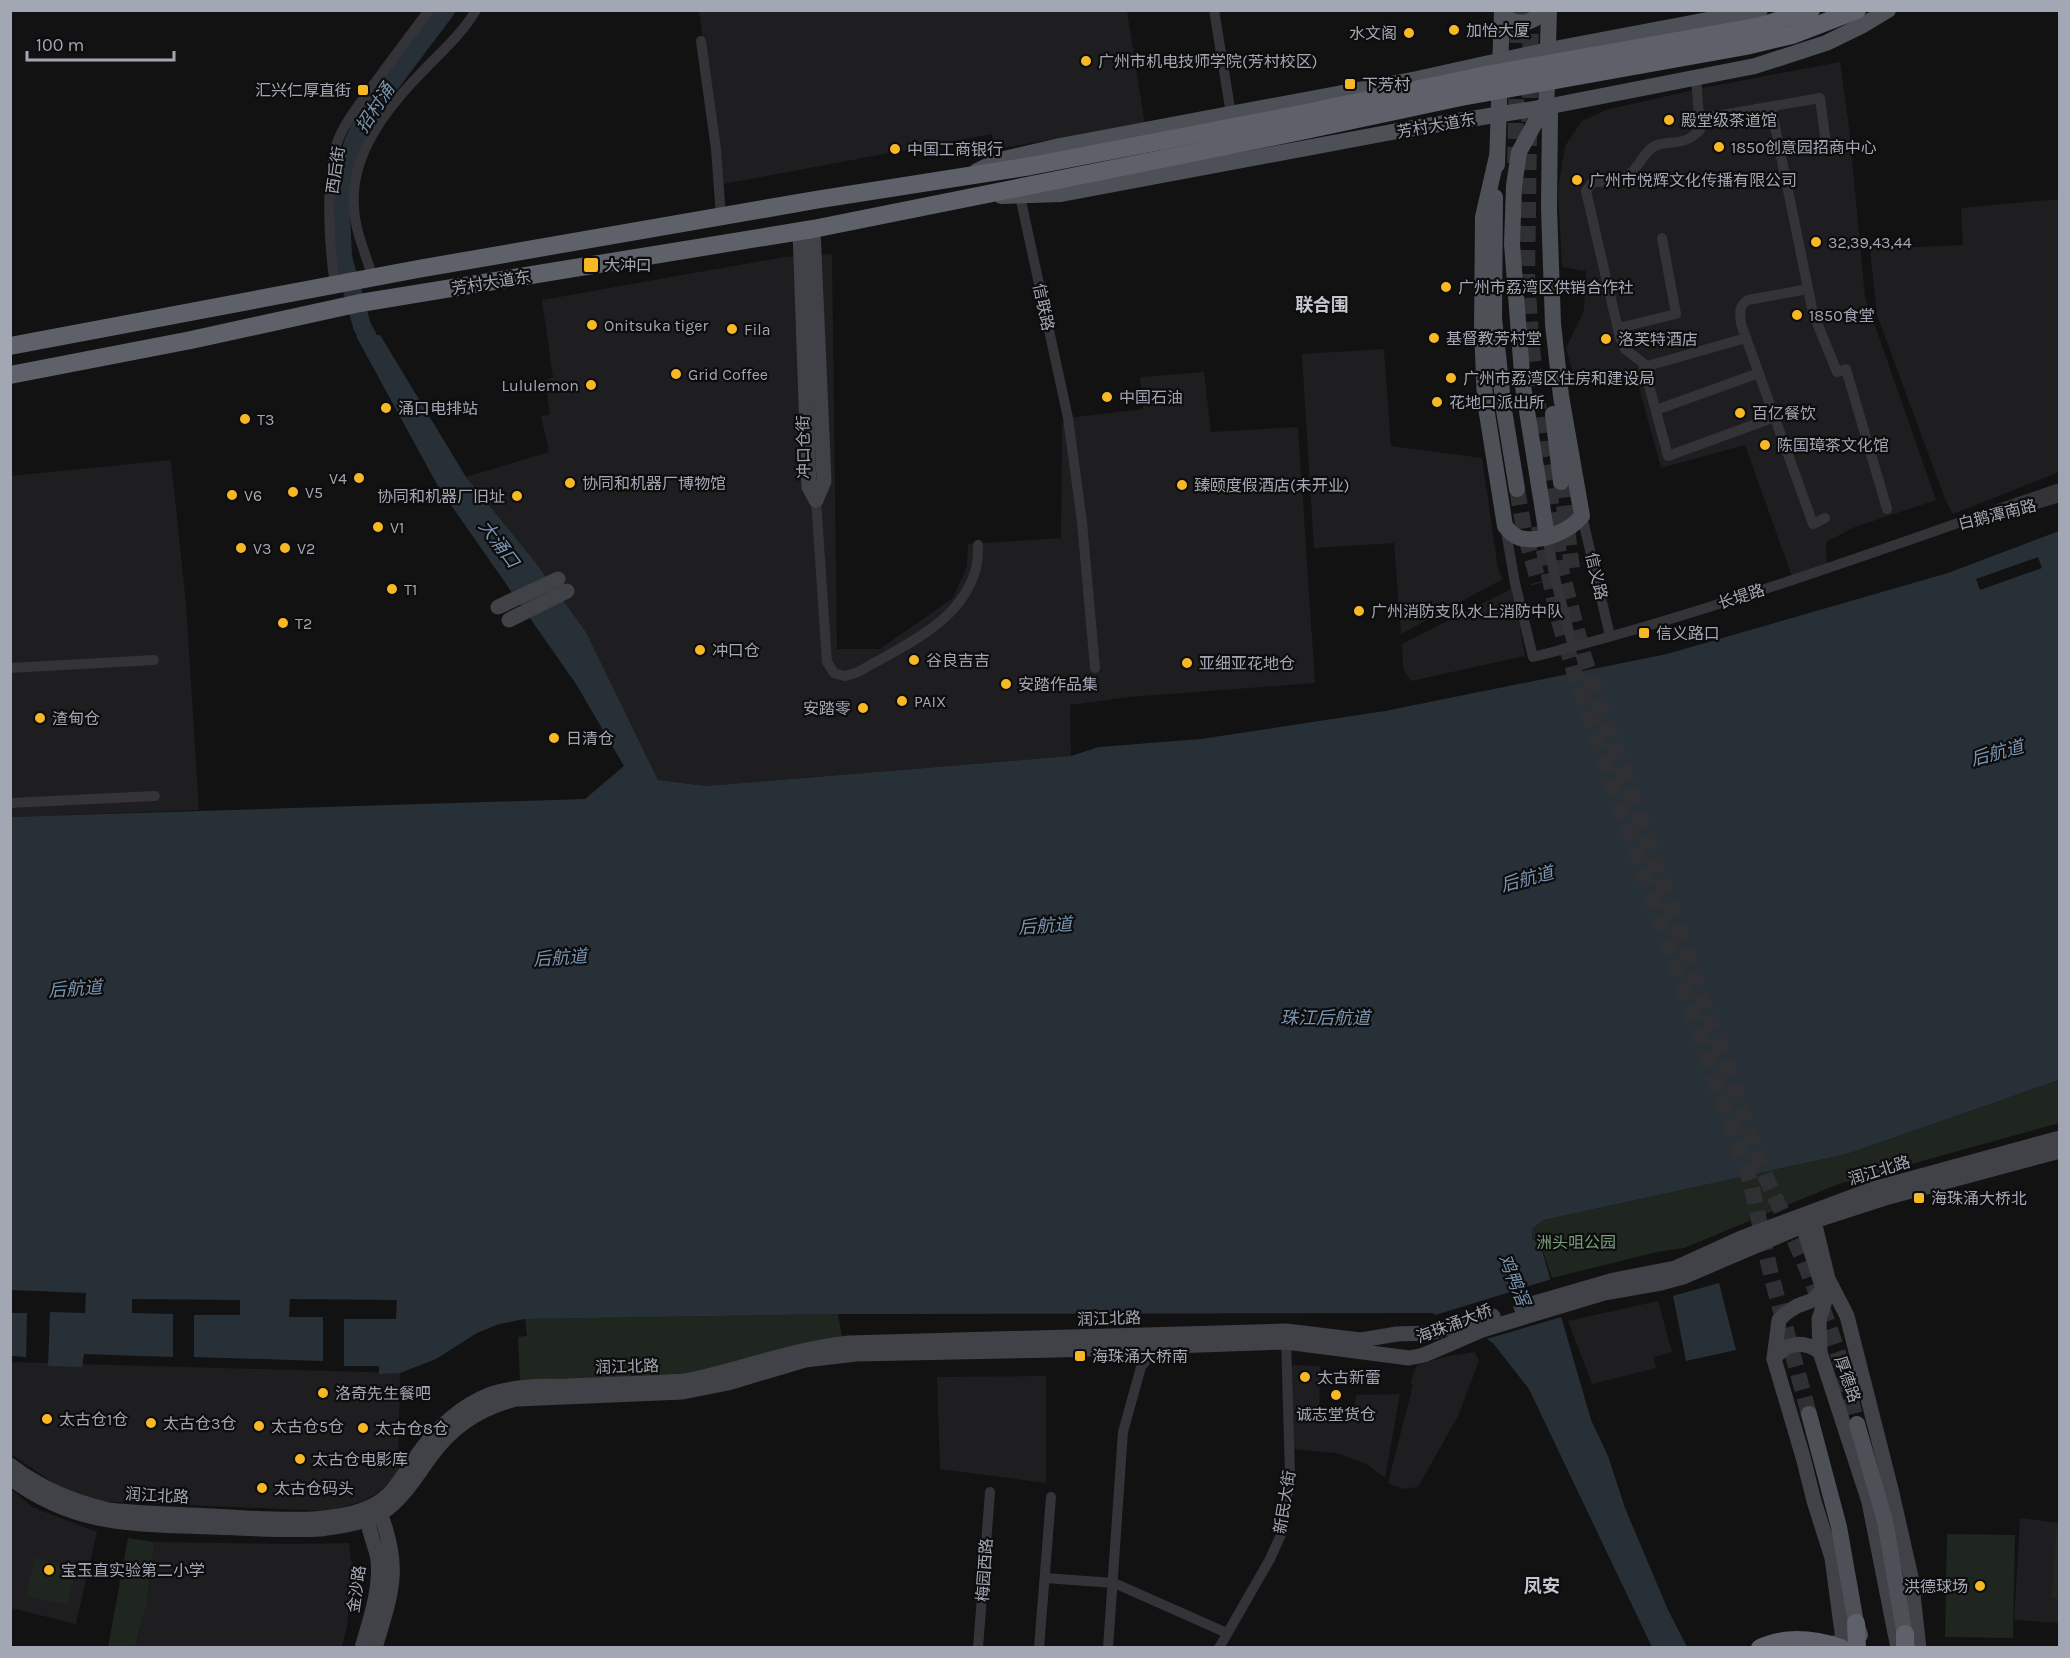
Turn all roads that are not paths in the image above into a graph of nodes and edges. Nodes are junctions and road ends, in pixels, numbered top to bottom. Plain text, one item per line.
1 (429, 10) edge
2 (476, 10) edge
3 (1214, 10) edge
4 (1544, 10) edge
5 (1549, 10) edge
6 (1760, 10) edge
7 (1811, 10) edge
8 (1888, 10) edge
9 (1856, 11) edge
10 (1502, 12) edge
11 (701, 41) dead end
12 (1549, 50) junction
13 (1502, 61) junction
14 (1696, 77) junction
15 (1399, 82) junction
16 (1546, 107) junction
17 (1771, 107) junction
18 (1231, 114) junction
19 (1498, 114) junction
20 (1699, 119) junction
21 (1408, 129) junction
22 (1826, 144) dead end
23 (1151, 152) junction
24 (1497, 156) junction
25 (969, 175) junction
26 (1020, 196) junction
27 (973, 197) junction
28 (721, 217) junction
29 (806, 230) junction
30 (1662, 238) dead end
31 (352, 282) junction
32 (1808, 289) junction
33 (1618, 328) junction
34 (1746, 338) junction
35 (10, 346) edge
36 (1644, 368) junction
37 (1759, 373) junction
38 (10, 375) edge
39 (1656, 410) junction
40 (1774, 417) junction
41 (1561, 482) tunnel mouth
42 (2060, 488) edge
43 (1517, 489) tunnel mouth
44 (2060, 497) edge
45 (816, 500) joint
46 (1887, 509) dead end
47 (1582, 516) junction
48 (1825, 518) dead end
49 (1505, 526) junction
50 (1946, 526) junction
51 (1547, 536) junction
52 (978, 545) dead end
53 (498, 607) dead end
54 (508, 620) dead end
55 (1610, 636) junction
56 (1573, 647) junction
57 (154, 660) dead end
58 (10, 668) edge
59 (1095, 668) dead end
60 (154, 796) dead end
61 (10, 803) edge
62 (2060, 1138) edge
63 (2060, 1151) edge
64 (1808, 1220) junction
65 (1717, 1256) junction
66 (1828, 1279) junction
67 (1294, 1337) junction
68 (1157, 1346) junction
69 (1820, 1352) junction
70 (1774, 1359) junction
71 (1809, 1414) tunnel mouth
72 (1857, 1424) tunnel mouth
73 (10, 1465) edge
74 (10, 1478) edge
75 (990, 1492) dead end
76 (1051, 1497) dead end
77 (372, 1513) junction
78 (1045, 1578) junction
79 (1114, 1583) junction
80 (1856, 1623) junction
81 (1227, 1633) junction
82 (1904, 1644) edge
83 (1846, 1646) edge
84 (362, 1647) edge
85 (375, 1647) edge
86 (978, 1647) edge
87 (1040, 1647) edge
88 (1108, 1647) edge
89 (1219, 1647) edge
90 (1760, 1647) edge
91 (1820, 1647) edge
92 (1864, 1647) edge
93 (1919, 1647) edge

1 - 31 street, 西后街
2 - 31 street
3 - 18 street
4 - 10 main road
5 - 12 main road
6 - 12 main road, 芳村大道东
7 - 23 highway, 芳村大道东
8 - 14 main road, 芳村大道东
9 - 23 highway, 芳村大道东
10 - 13 main road
11 - 28 street
12 - 13 main road, 芳村大道东
12 - 16 main road
13 - 15 main road, 芳村大道东
13 - 19 main road
14 - 16 main road, 芳村大道东
14 - 20 street
15 - 18 main road, 芳村大道东
15 - 21 main road
16 - 19 main road, 芳村大道东
16 - 41 main road
16 - 47 main road
16 - 51 main road
17 - 20 street
17 - 22 street
17 - 32 street
18 - 25 main road, 芳村大道东
19 - 21 main road, 芳村大道东
19 - 24 main road
20 - 33 street
21 - 26 main road, 芳村大道东
23 - 25 highway, 芳村大道东
23 - 27 highway, 芳村大道东
24 - 43 main road
24 - 49 main road
25 - 28 highway, 芳村大道东
26 - 27 main road, 芳村大道东
26 - 59 street, 信联路
27 - 29 highway, 芳村大道东
28 - 31 highway, 芳村大道东
29 - 38 highway, 芳村大道东
29 - 45 main road, 冲口仓街
30 - 33 street
31 - 35 highway, 芳村大道东
32 - 34 street
32 - 46 street
33 - 36 street
34 - 36 street
34 - 37 street
36 - 39 street
37 - 39 street
37 - 40 street
39 - 40 street
40 - 48 street
42 - 50 street, 白鹅潭南路
44 - 50 street, 白鹅潭南路
45 - 52 street
47 - 51 main road
47 - 55 street, 信义路
49 - 51 main road
49 - 56 street, 长堤路
50 - 55 street, 长堤路
51 - 56 street
53 - 54 main road
55 - 56 street, 长堤路
57 - 58 street
60 - 61 street
62 - 64 main road, 润江北路
63 - 64 main road, 润江北路
64 - 65 main road, 润江北路
64 - 66 main road, 厚德路
64 - 70 main road
65 - 67 main road, 海珠涌大桥
65 - 67 main road, 海珠涌大桥
66 - 69 main road
66 - 93 main road, 厚德路
67 - 68 main road, 润江北路
67 - 77 main road, 润江北路
67 - 81 street, 新民大街
68 - 77 main road, 润江北路
68 - 79 street
69 - 70 main road, 厚德路
69 - 82 main road, 厚德路
70 - 83 main road
71 - 80 main road
72 - 82 main road
73 - 77 main road, 润江北路
74 - 77 main road, 润江北路
75 - 86 street, 梅园西路
76 - 78 street
77 - 84 main road, 金沙路
77 - 85 main road, 金沙路
78 - 79 street
78 - 87 street
79 - 81 street
79 - 88 street
80 - 83 highway
80 - 92 main road
81 - 89 street, 新民大街
83 - 90 highway
83 - 91 main road

